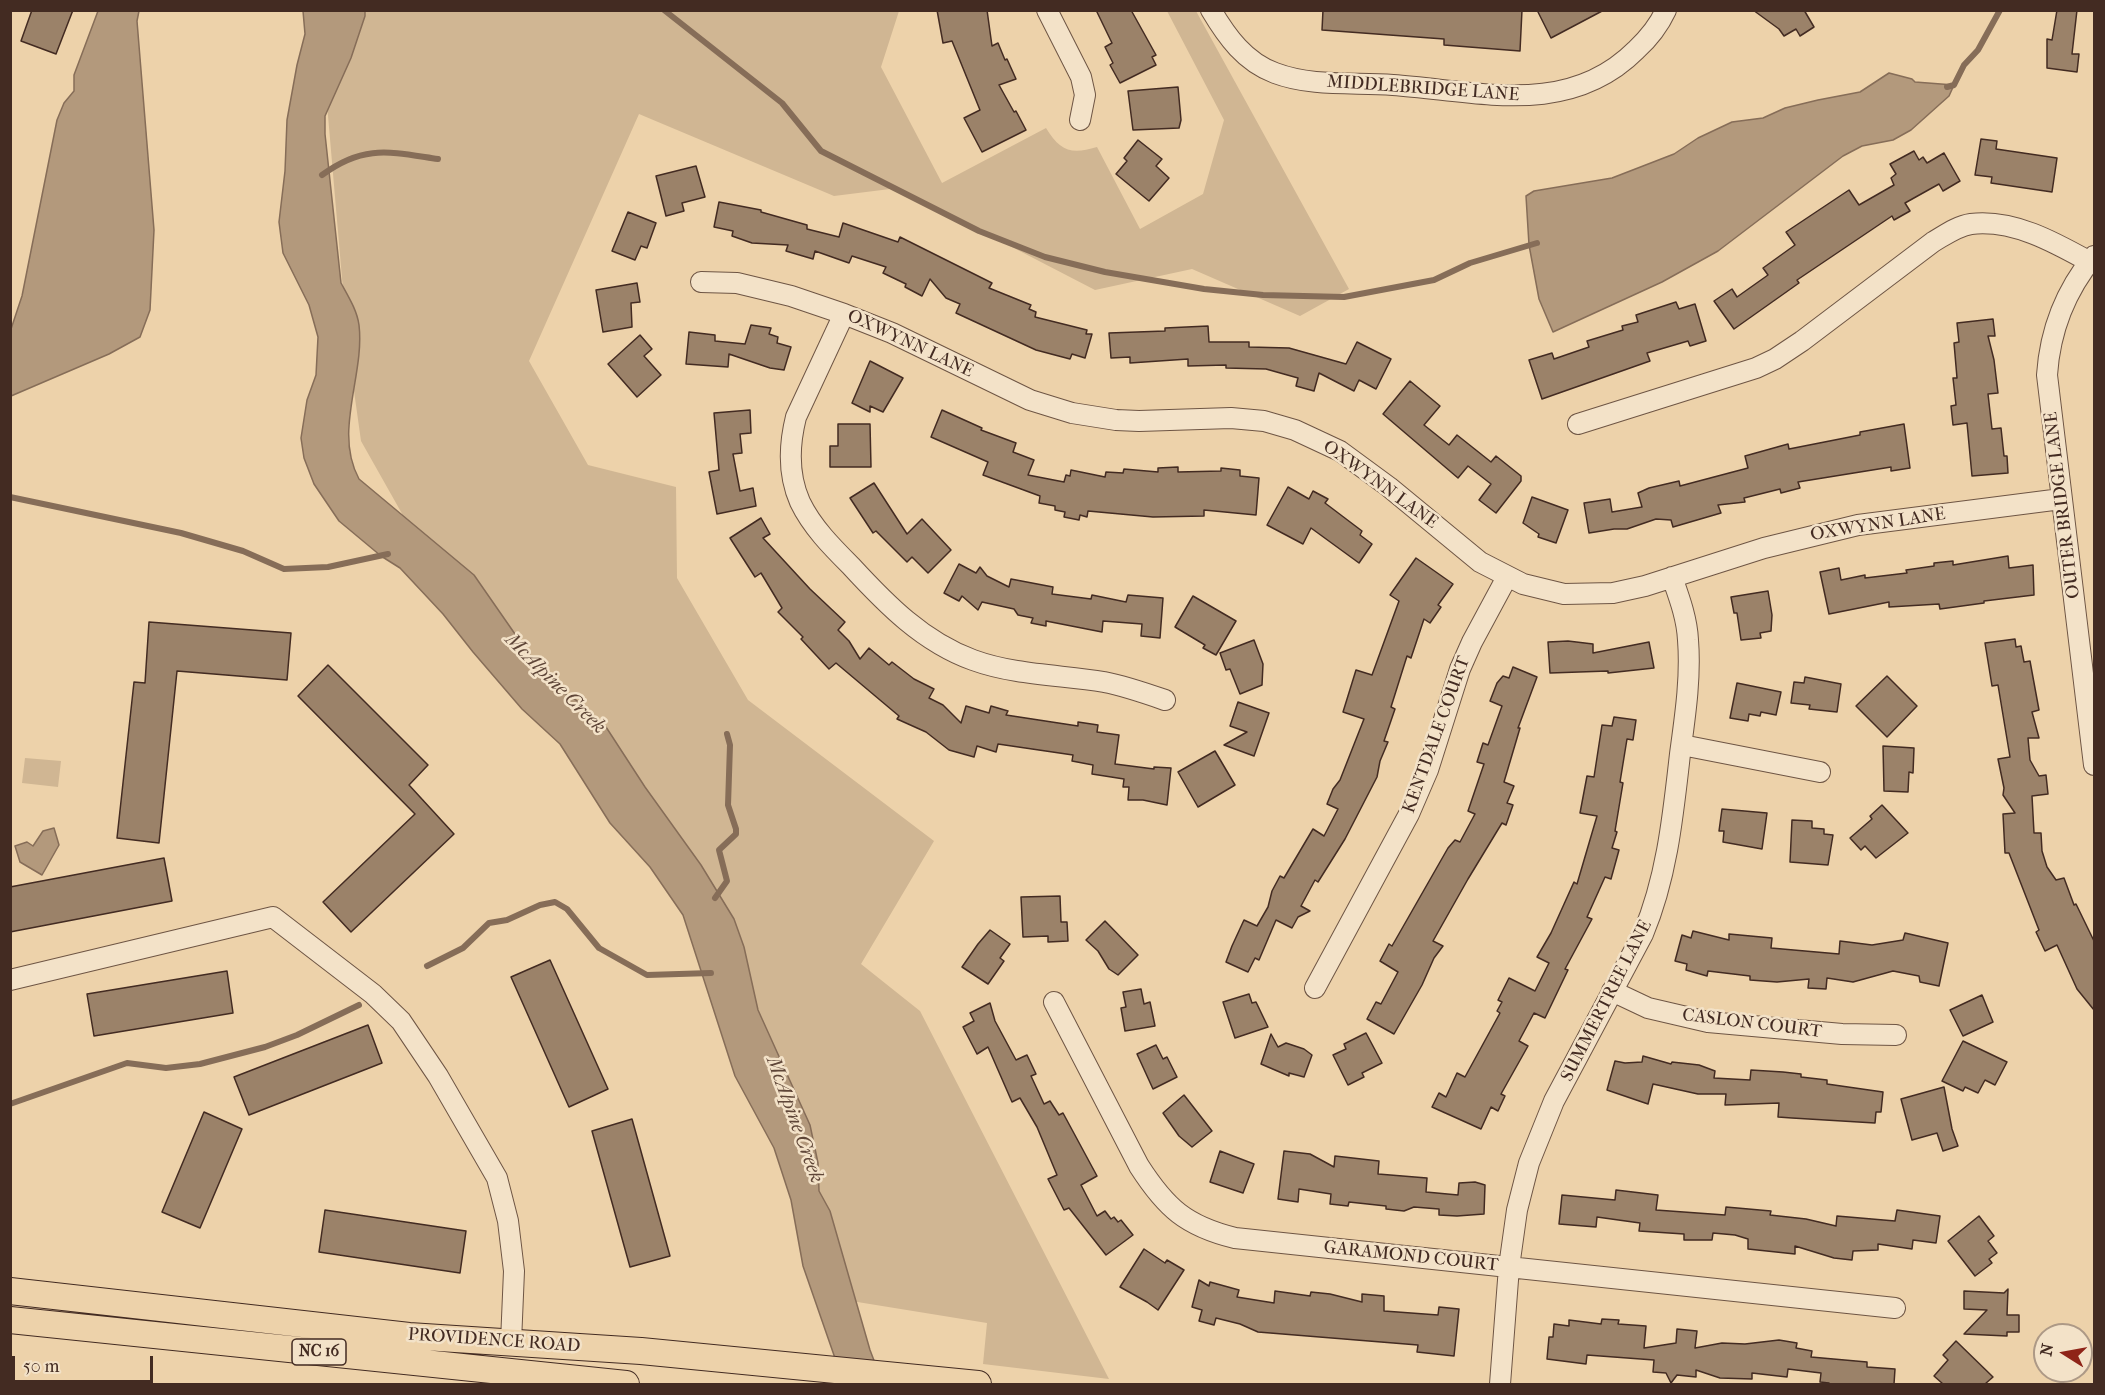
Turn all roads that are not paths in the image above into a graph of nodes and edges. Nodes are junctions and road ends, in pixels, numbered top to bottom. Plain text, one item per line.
1 (1047, 10) edge
2 (1212, 10) edge
3 (1666, 10) edge
4 (1080, 120) dead end
5 (2092, 259) edge
6 (701, 282) dead end
7 (844, 314) junction
8 (1578, 424) dead end
9 (2061, 499) junction
10 (1507, 577) junction
11 (1672, 577) junction
12 (1165, 700) dead end
13 (1682, 745) junction
14 (2094, 765) edge
15 (1821, 772) dead end
16 (10, 980) edge
17 (1315, 988) dead end
18 (1612, 991) junction
19 (1054, 1002) dead end
20 (1896, 1035) dead end
21 (1509, 1267) junction
22 (10, 1291) edge
23 (1895, 1308) dead end
24 (10, 1320) edge
25 (511, 1342) junction
26 (575, 1382) edge
27 (626, 1384) edge
28 (978, 1384) edge
29 (1500, 1384) edge

1 - 4 street
2 - 3 street, MIDDLEBRIDGE LANE
5 - 8 street
5 - 9 street, OUTER BRIDGE LANE
6 - 7 street, OXWYNN LANE
7 - 10 street, OXWYNN LANE
7 - 12 street
9 - 11 street, OXWYNN LANE
9 - 14 street, OUTER BRIDGE LANE
10 - 11 street, OXWYNN LANE
10 - 17 street, KENTDALE COURT
11 - 13 street, SUMMERTREE LANE
13 - 15 street
13 - 18 street, SUMMERTREE LANE
16 - 25 street
18 - 20 street, CASLON COURT
18 - 21 street, SUMMERTREE LANE
19 - 21 street, GARAMOND COURT
21 - 23 street, GARAMOND COURT
21 - 29 street, SUMMERTREE LANE
22 - 25 main road, PROVIDENCE ROAD / NC 16
24 - 26 main road, PROVIDENCE ROAD / NC 16
25 - 28 main road, PROVIDENCE ROAD / NC 16
26 - 27 main road, PROVIDENCE ROAD / NC 16

